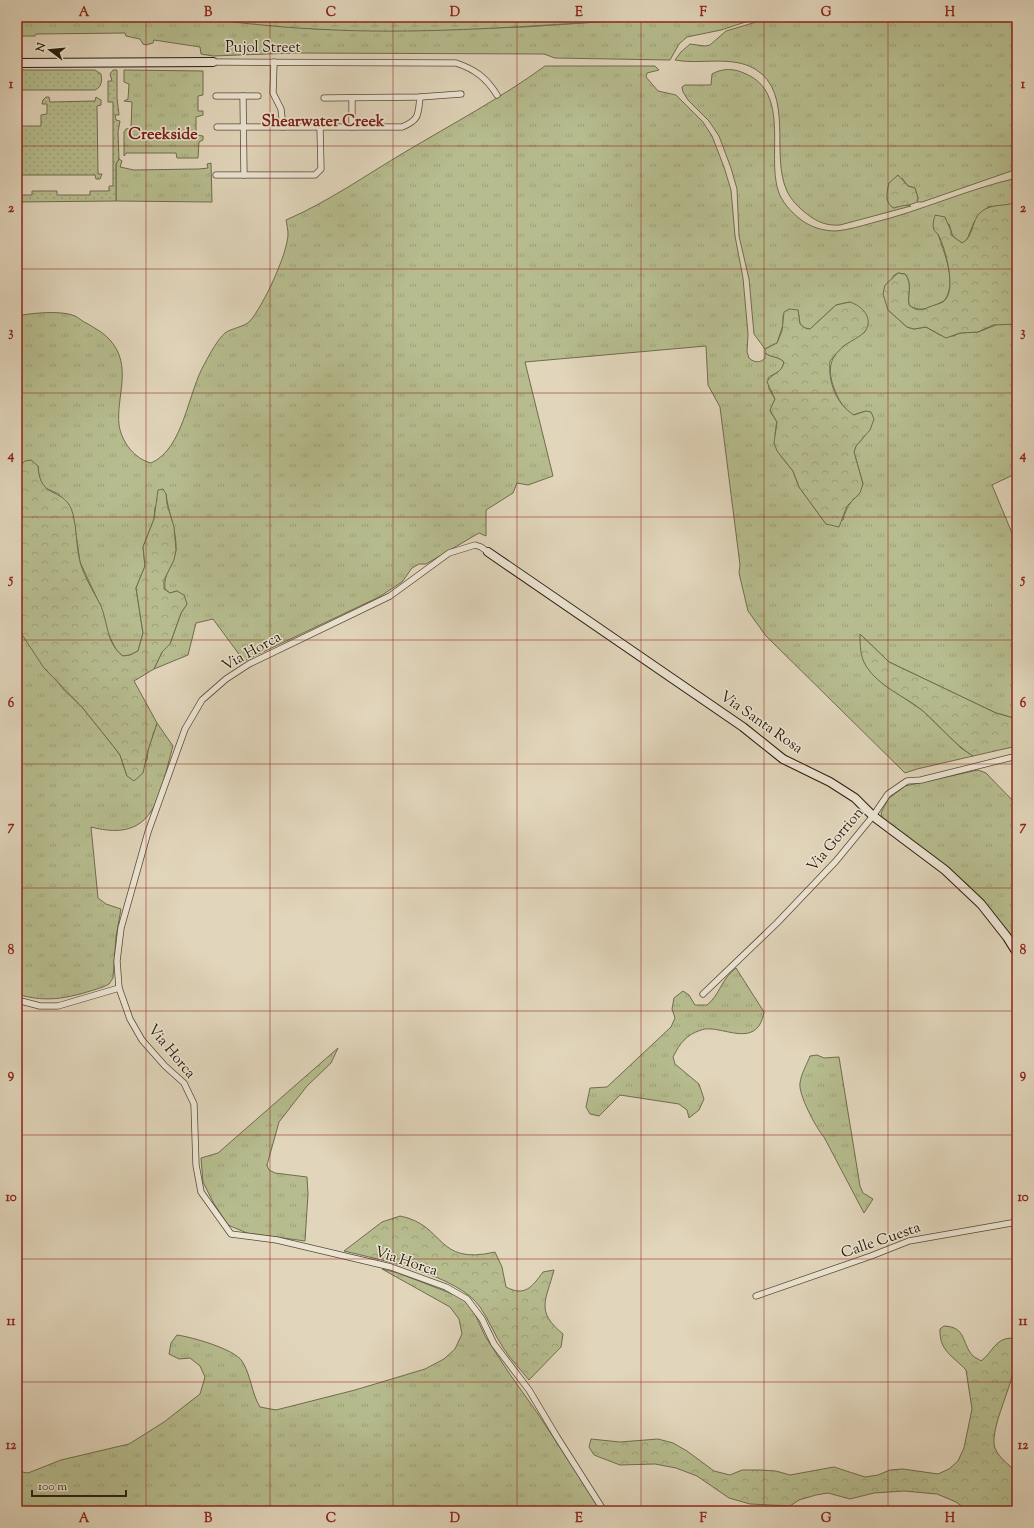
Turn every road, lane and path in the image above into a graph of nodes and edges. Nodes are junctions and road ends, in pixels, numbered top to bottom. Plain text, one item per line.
1 (213, 62) joint
2 (274, 62) junction
3 (17, 63) edge
4 (461, 94) dead end
5 (497, 95) dead end
6 (216, 96) dead end
7 (243, 96) junction
8 (258, 96) dead end
9 (420, 97) junction
10 (324, 98) dead end
11 (352, 98) junction
12 (217, 127) dead end
13 (243, 127) junction
14 (283, 127) junction
15 (352, 127) junction
16 (320, 128) junction
17 (216, 175) dead end
18 (244, 175) junction
19 (488, 552) joint
20 (1017, 756) edge
21 (873, 816) junction
22 (1017, 953) edge
23 (119, 988) junction
24 (703, 994) dead end
25 (17, 1000) edge
26 (1017, 1222) edge
27 (756, 1296) dead end
28 (604, 1511) edge

1 - 2 street, Pujol Street
1 - 3 street, Pujol Street
2 - 5 street, Pujol Street
2 - 14 street
4 - 9 street
6 - 7 street
7 - 8 street
7 - 13 street
9 - 11 street
9 - 15 street
10 - 11 street
11 - 15 street
12 - 13 street
13 - 14 street
13 - 18 street
14 - 16 street
15 - 16 street
16 - 18 street
17 - 18 street
19 - 21 street, Via Santa Rosa
19 - 23 street, Via Horca
20 - 21 street, Via Gorrion
21 - 22 street, Via Santa Rosa
21 - 24 street, Via Gorrion
23 - 25 street
23 - 28 street, Via Horca
26 - 27 street, Calle Cuesta

